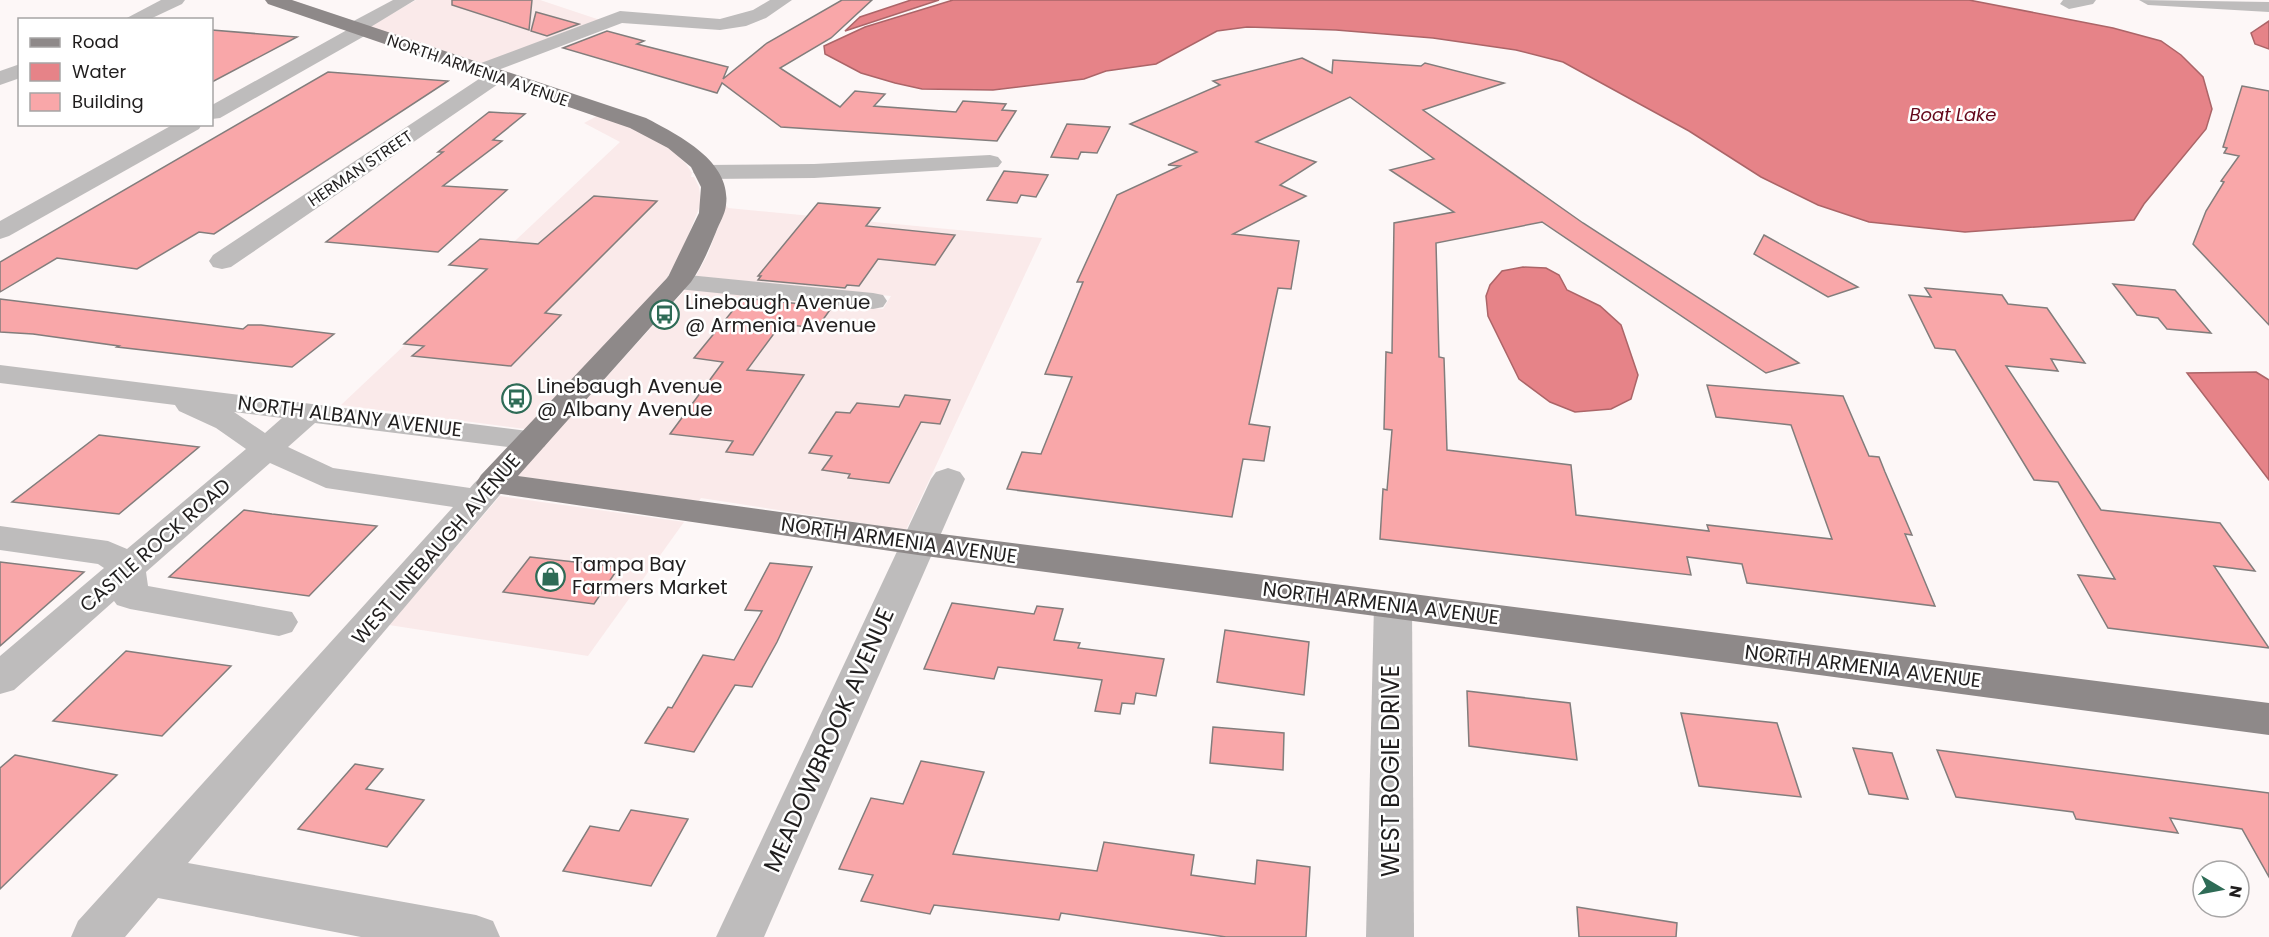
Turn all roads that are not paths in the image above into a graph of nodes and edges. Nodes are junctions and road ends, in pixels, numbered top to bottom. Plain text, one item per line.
1 (176, 0) edge
2 (274, 0) edge
3 (406, 0) edge
4 (783, 0) edge
5 (2148, 0) edge
6 (2269, 7) edge
7 (136, 18) edge
8 (358, 29) junction
9 (18, 71) edge
10 (488, 73) junction
11 (0, 79) edge
12 (213, 112) edge
13 (187, 126) edge
14 (680, 145) joint
15 (990, 162) dead end
16 (705, 172) junction
17 (0, 231) edge
18 (222, 261) dead end
19 (678, 282) junction
20 (873, 301) dead end
21 (0, 374) edge
22 (167, 393) junction
23 (310, 411) junction
24 (533, 440) junction
25 (266, 449) junction
26 (948, 479) dead end
27 (486, 492) junction
28 (0, 538) edge
29 (918, 543) junction
30 (128, 568) junction
31 (1393, 605) junction
32 (279, 622) dead end
33 (0, 679) edge
34 (2269, 719) edge
35 (149, 876) junction
36 (95, 937) edge
37 (476, 937) edge
38 (740, 937) edge
39 (1390, 937) edge

1 - 7 street
2 - 8 main road, NORTH ARMENIA AVENUE
3 - 8 street
4 - 10 street, HERMAN STREET
5 - 6 street
8 - 10 main road, NORTH ARMENIA AVENUE
8 - 12 street
9 - 11 street
10 - 14 main road, NORTH ARMENIA AVENUE
10 - 18 street, HERMAN STREET
13 - 17 street
14 - 16 main road, WEST LINEBAUGH AVENUE
15 - 16 street
16 - 19 main road, WEST LINEBAUGH AVENUE
19 - 20 street
19 - 24 main road, WEST LINEBAUGH AVENUE
21 - 22 street, NORTH ALBANY AVENUE
22 - 23 street, NORTH ALBANY AVENUE
22 - 25 street, NORTH ALBANY AVENUE
23 - 24 street, NORTH ALBANY AVENUE
23 - 25 street, CASTLE ROCK ROAD
24 - 27 main road, WEST LINEBAUGH AVENUE
25 - 27 street, NORTH ALBANY AVENUE
25 - 30 street, CASTLE ROCK ROAD
26 - 29 street, MEADOWBROOK AVENUE
27 - 29 main road, NORTH ARMENIA AVENUE
27 - 35 street, WEST LINEBAUGH AVENUE
28 - 30 street
29 - 31 main road, NORTH ARMENIA AVENUE
29 - 38 street, MEADOWBROOK AVENUE
30 - 32 street
30 - 33 street, CASTLE ROCK ROAD
31 - 34 main road, NORTH ARMENIA AVENUE
31 - 39 street, WEST BOGIE DRIVE
35 - 36 street, WEST LINEBAUGH AVENUE
35 - 37 street

